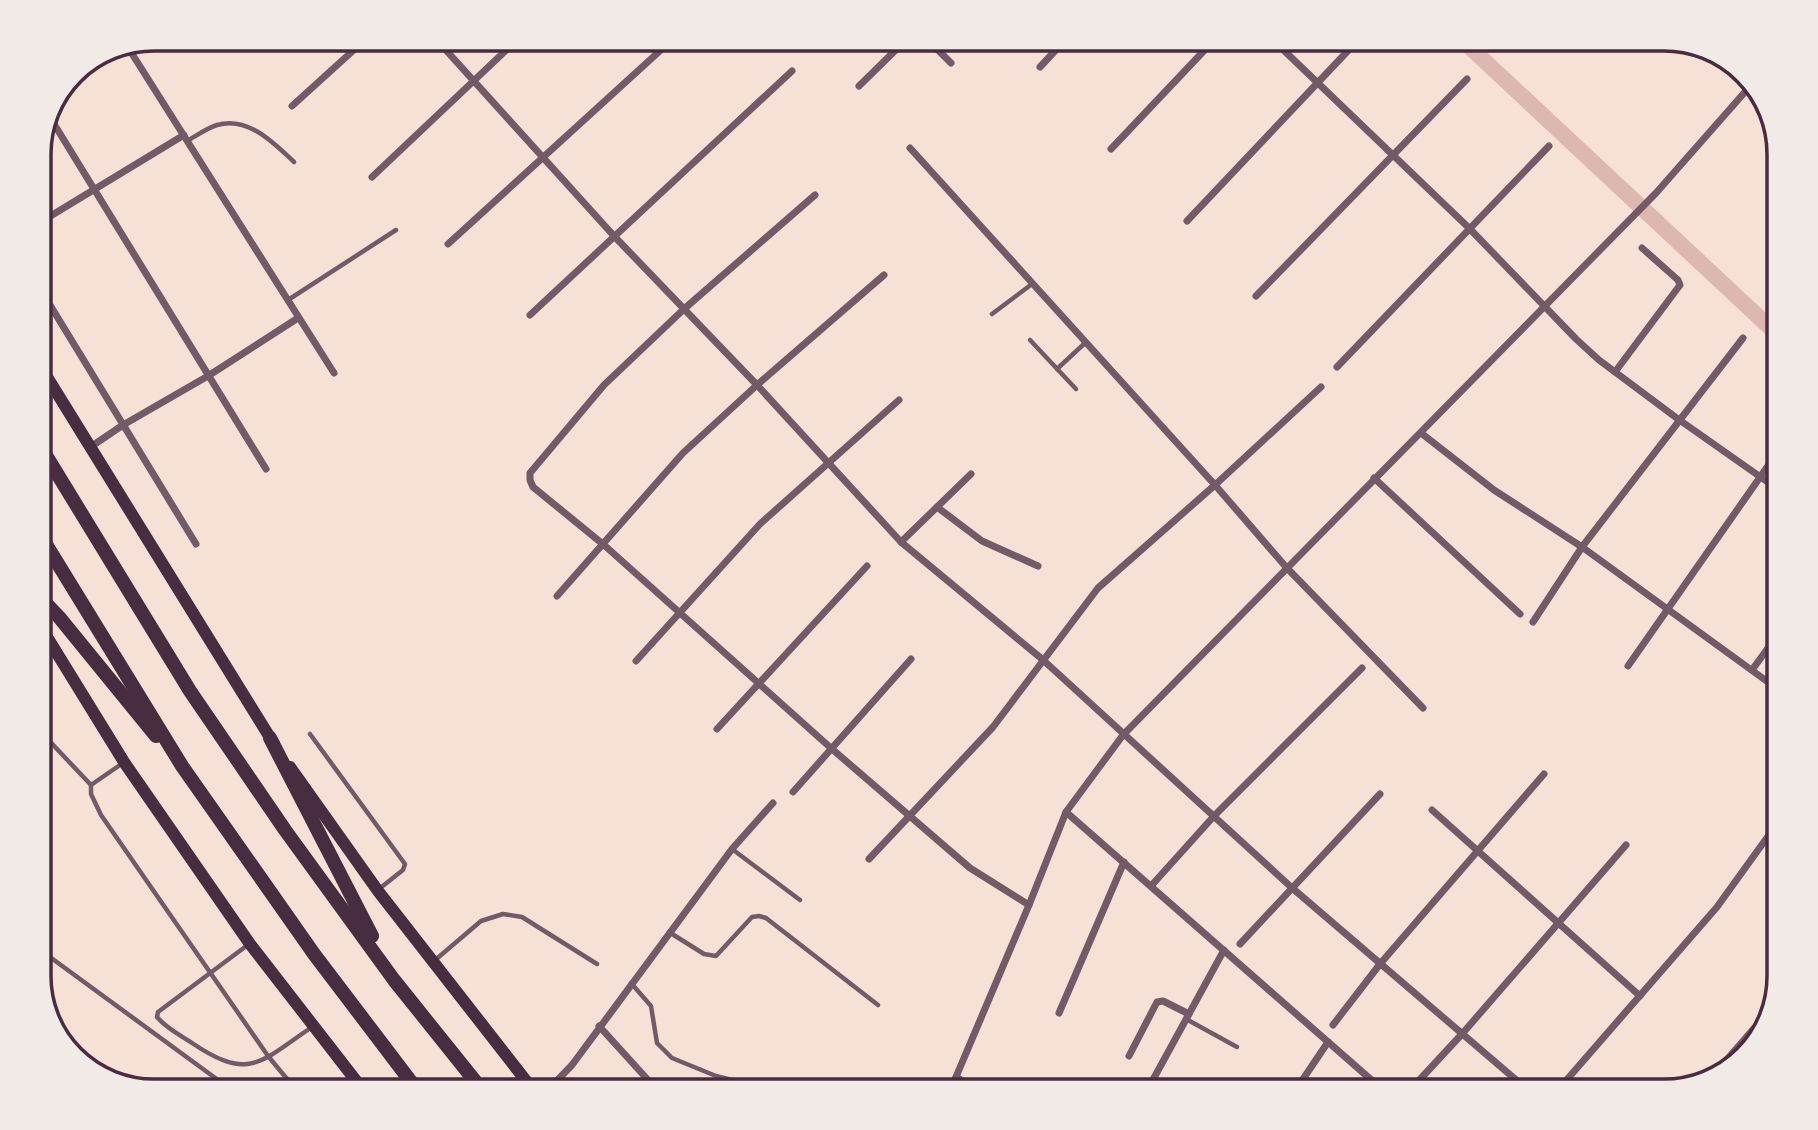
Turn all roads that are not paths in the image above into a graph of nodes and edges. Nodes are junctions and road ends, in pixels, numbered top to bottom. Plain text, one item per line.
1 (353, 51) edge
2 (447, 51) edge
3 (506, 51) edge
4 (660, 51) edge
5 (895, 51) edge
6 (938, 51) edge
7 (1055, 51) edge
8 (1204, 51) edge
9 (1284, 51) edge
10 (1348, 51) edge
11 (132, 54) edge
12 (951, 64) dead end
13 (1040, 67) dead end
14 (792, 71) dead end
15 (1467, 79) dead end
16 (475, 82) junction
17 (1317, 83) junction
18 (859, 86) dead end
19 (1746, 91) edge
20 (292, 106) dead end
21 (55, 125) edge
22 (186, 138) junction
23 (1549, 146) dead end
24 (910, 148) dead end
25 (1111, 149) dead end
26 (1392, 154) junction
27 (544, 158) junction
28 (294, 162) dead end
29 (372, 177) dead end
30 (94, 190) junction
31 (815, 195) dead end
32 (51, 216) edge
33 (1186, 221) dead end
34 (1469, 228) junction
35 (396, 230) dead end
36 (614, 236) junction
37 (448, 244) dead end
38 (1642, 248) dead end
39 (884, 275) dead end
40 (1033, 284) junction
41 (1256, 296) dead end
42 (288, 300) junction
43 (1545, 306) junction
44 (51, 307) edge
45 (684, 310) junction
46 (992, 314) dead end
47 (530, 315) dead end
48 (298, 318) junction
49 (1743, 338) dead end
50 (1030, 340) dead end
51 (1086, 342) junction
52 (1337, 366) dead end
53 (1057, 369) junction
54 (1615, 372) junction
55 (334, 373) dead end
56 (208, 376) junction
57 (51, 384) edge
58 (757, 385) junction
59 (1321, 387) dead end
60 (1076, 389) dead end
61 (899, 400) dead end
62 (1678, 419) junction
63 (123, 425) junction
64 (1421, 433) junction
65 (89, 448) junction
66 (827, 462) junction
67 (51, 464) edge
68 (1767, 466) edge
69 (266, 469) dead end
70 (971, 474) dead end
71 (1760, 476) junction
72 (1374, 478) junction
73 (1767, 481) edge
74 (1215, 485) junction
75 (937, 507) junction
76 (901, 542) junction
77 (196, 544) dead end
78 (604, 545) junction
79 (1582, 547) junction
80 (51, 553) edge
81 (867, 566) dead end
82 (1038, 566) dead end
83 (1286, 567) junction
84 (557, 596) dead end
85 (51, 609) edge
86 (1667, 609) junction
87 (682, 614) junction
88 (1520, 614) dead end
89 (1533, 622) dead end
90 (51, 643) edge
91 (1767, 649) edge
92 (911, 659) dead end
93 (1042, 659) junction
94 (636, 661) dead end
95 (1628, 666) dead end
96 (1362, 668) dead end
97 (1752, 670) junction
98 (1767, 681) edge
99 (759, 683) junction
100 (1423, 708) dead end
101 (717, 729) dead end
102 (310, 734) dead end
103 (1123, 735) junction
104 (270, 738) junction
105 (51, 743) edge
106 (832, 749) junction
107 (124, 762) junction
108 (182, 766) junction
109 (1544, 774) dead end
110 (91, 785) junction
111 (793, 792) dead end
112 (1380, 793) dead end
113 (773, 803) dead end
114 (1432, 810) dead end
115 (1066, 812) junction
116 (1214, 816) junction
117 (911, 817) junction
118 (1767, 838) edge
119 (1626, 845) dead end
120 (732, 849) junction
121 (1478, 850) junction
122 (869, 859) dead end
123 (1124, 862) junction
124 (1151, 886) junction
125 (1291, 887) junction
126 (378, 891) junction
127 (800, 900) dead end
128 (1030, 905) junction
129 (1558, 925) junction
130 (669, 932) junction
131 (250, 944) junction
132 (1240, 944) dead end
133 (1224, 950) junction
134 (51, 958) edge
135 (432, 962) junction
136 (597, 964) dead end
137 (1380, 964) junction
138 (210, 973) junction
139 (394, 980) junction
140 (631, 983) junction
141 (1640, 996) junction
142 (878, 1005) dead end
143 (1059, 1013) dead end
144 (1188, 1017) junction
145 (1333, 1025) dead end
146 (599, 1026) junction
147 (312, 1027) junction
148 (1462, 1034) junction
149 (1328, 1042) junction
150 (1237, 1047) dead end
151 (268, 1056) junction
152 (1129, 1056) dead end
153 (956, 1077) joint
154 (217, 1079) edge
155 (287, 1079) edge
156 (354, 1079) edge
157 (409, 1079) edge
158 (472, 1079) edge
159 (525, 1079) edge
160 (559, 1079) edge
161 (646, 1079) edge
162 (728, 1079) edge
163 (959, 1079) edge
164 (1153, 1079) edge
165 (1302, 1079) edge
166 (1370, 1079) edge
167 (1420, 1079) edge
168 (1515, 1079) edge
169 (1567, 1079) edge

1 - 20 street
2 - 16 street
3 - 16 street
4 - 27 street
5 - 18 street
6 - 12 street
7 - 13 street
8 - 25 street
9 - 17 street
10 - 17 street
11 - 22 street
14 - 36 street
15 - 26 street
16 - 27 street
16 - 29 street
17 - 26 street
17 - 33 street
19 - 43 street
21 - 30 street
22 - 28 lane
22 - 30 street
22 - 42 street
23 - 34 street
24 - 40 street
26 - 34 street
26 - 41 street
27 - 36 street
27 - 37 street
30 - 32 street
30 - 56 street
31 - 45 street
34 - 43 street
34 - 52 street
35 - 42 lane
36 - 45 street
36 - 47 street
38 - 54 street
39 - 58 street
40 - 46 lane
40 - 51 street
42 - 48 street
43 - 54 street
43 - 64 street
44 - 63 street
45 - 58 street
45 - 78 street
48 - 55 street
48 - 56 street
49 - 62 street
50 - 53 lane
51 - 53 lane
51 - 74 street
53 - 60 lane
54 - 62 street
56 - 63 street
56 - 69 street
57 - 65 main road
58 - 66 street
58 - 78 street
59 - 74 street
61 - 66 street
62 - 71 street
62 - 79 street
63 - 65 street
63 - 77 street
64 - 72 street
64 - 79 street
65 - 104 main road
66 - 76 street
66 - 87 street
67 - 139 highway
68 - 71 street
70 - 75 street
71 - 73 street
71 - 86 street
72 - 83 street
72 - 88 street
74 - 83 street
74 - 93 street
75 - 76 street
75 - 82 street
76 - 93 street
78 - 84 street
78 - 87 street
79 - 86 street
79 - 89 street
80 - 108 highway
81 - 99 street
83 - 100 street
83 - 103 street
85 - 108 highway
86 - 95 street
86 - 97 street
87 - 94 street
87 - 99 street
90 - 107 main road
91 - 97 street
92 - 106 street
93 - 103 street
93 - 117 street
96 - 116 street
97 - 98 street
99 - 101 street
99 - 106 street
102 - 126 lane
103 - 115 street
103 - 116 street
104 - 126 main road
104 - 139 highway
105 - 110 lane
106 - 111 street
106 - 117 street
107 - 110 lane
107 - 131 main road
108 - 157 highway
109 - 121 street
110 - 138 lane
112 - 125 street
113 - 120 street
114 - 121 street
115 - 123 street
115 - 128 street
116 - 124 street
116 - 125 street
117 - 122 street
117 - 128 street
118 - 141 street
119 - 129 street
120 - 127 lane
120 - 130 street
121 - 129 street
121 - 137 street
123 - 124 street
123 - 143 street
124 - 133 street
125 - 132 street
125 - 137 street
126 - 135 main road
128 - 153 street
129 - 141 street
129 - 148 street
130 - 140 street
130 - 142 lane
131 - 138 lane
131 - 147 main road
133 - 144 street
133 - 149 street
134 - 154 lane
135 - 136 lane
135 - 159 main road
137 - 145 street
137 - 148 street
138 - 151 lane
138 - 151 lane
139 - 158 highway
140 - 146 street
140 - 162 lane
141 - 169 street
144 - 150 lane
144 - 152 street
144 - 164 street
146 - 160 street
146 - 161 street
147 - 151 lane
147 - 156 main road
148 - 167 street
148 - 168 street
149 - 165 street
149 - 166 street
151 - 155 lane
153 - 163 street

